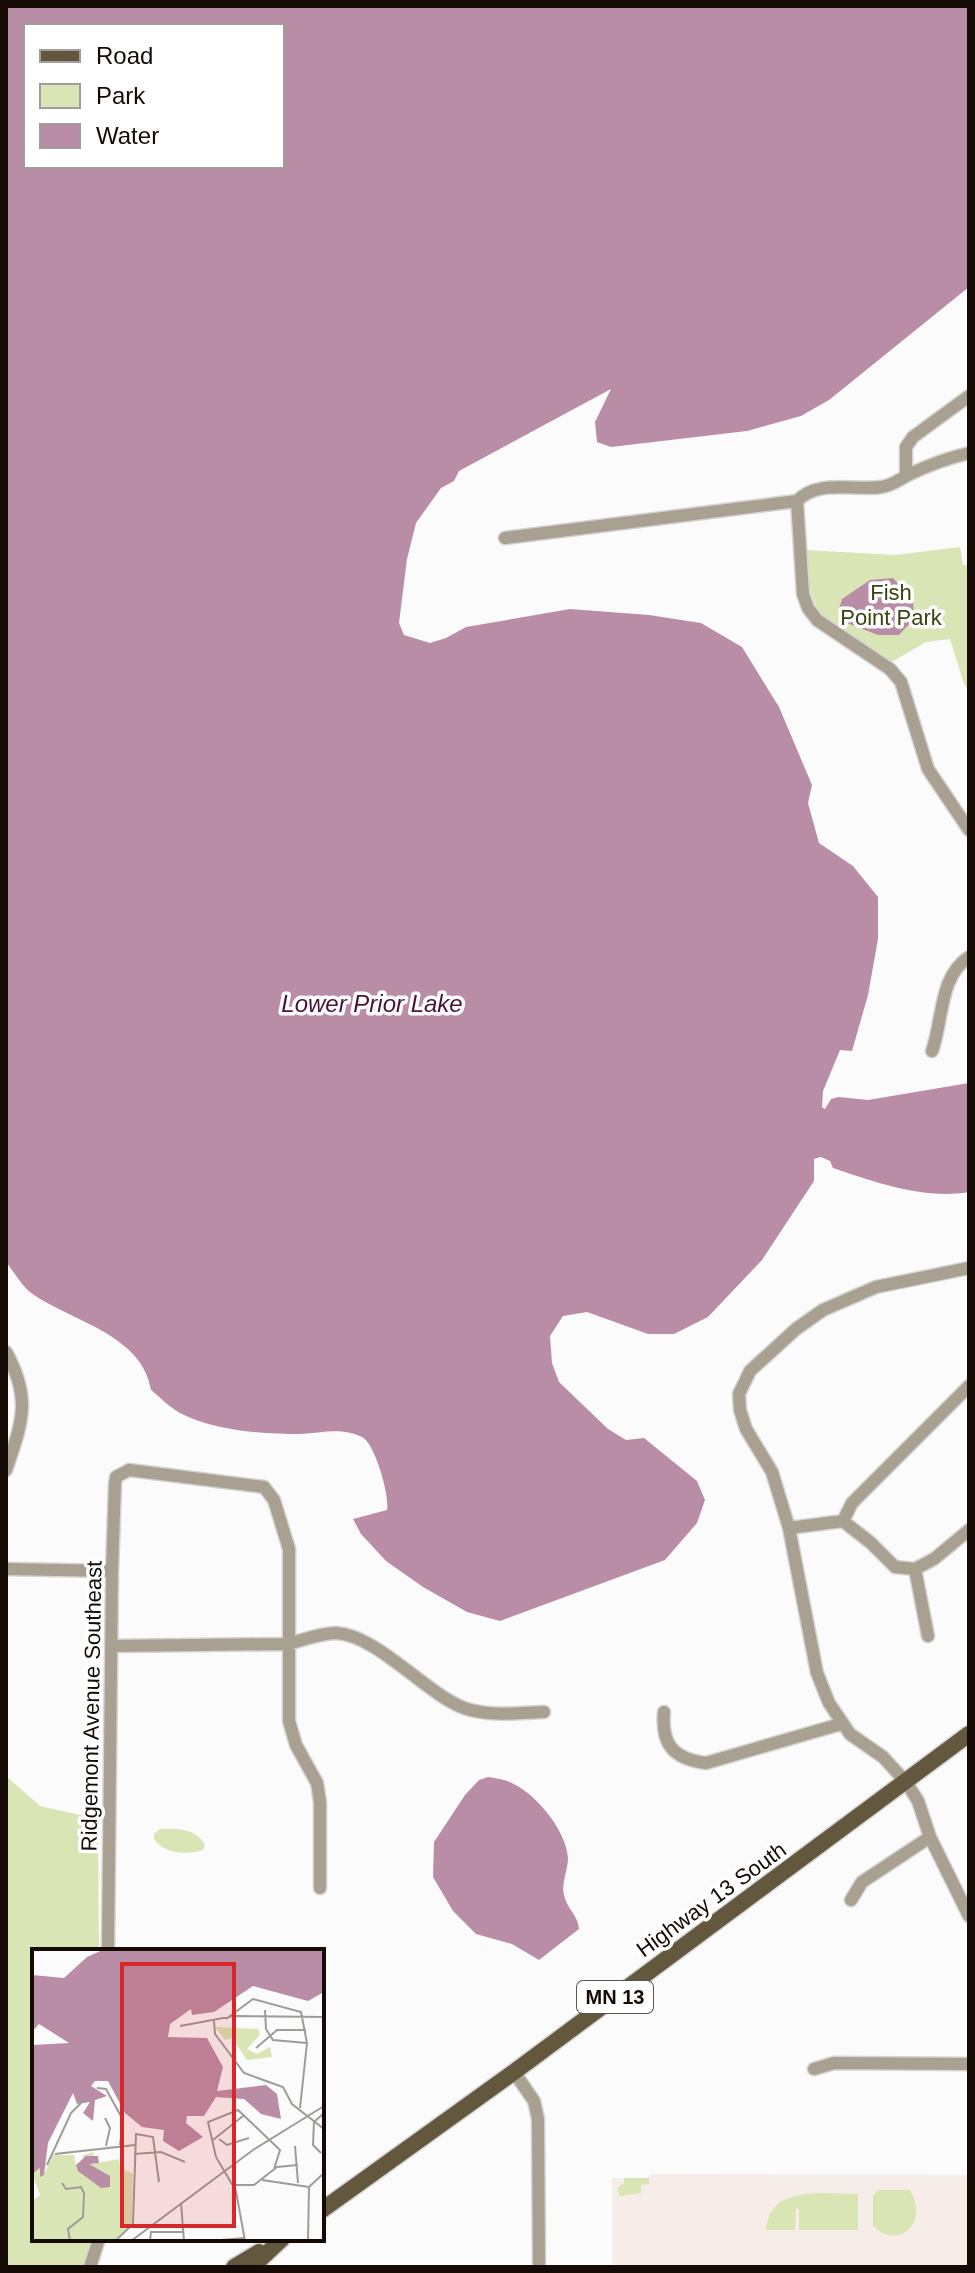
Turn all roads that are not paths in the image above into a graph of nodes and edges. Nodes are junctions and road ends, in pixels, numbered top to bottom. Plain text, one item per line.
1 (969, 396) edge
2 (969, 453) edge
3 (906, 476) junction
4 (797, 501) junction
5 (505, 538) dead end
6 (969, 830) edge
7 (969, 957) edge
8 (932, 1051) dead end
9 (969, 1268) edge
10 (6, 1352) edge
11 (969, 1386) edge
12 (6, 1470) edge
13 (843, 1521) junction
14 (789, 1528) junction
15 (969, 1530) edge
16 (6, 1569) edge
17 (915, 1569) junction
18 (112, 1571) junction
19 (928, 1636) dead end
20 (288, 1644) junction
21 (111, 1646) junction
22 (544, 1712) dead end
23 (664, 1712) dead end
24 (841, 1724) junction
25 (969, 1734) edge
26 (906, 1782) junction
27 (930, 1837) junction
28 (320, 1888) dead end
29 (851, 1900) dead end
30 (969, 1916) edge
31 (108, 1949) edge
32 (969, 2064) edge
33 (814, 2069) dead end
34 (514, 2072) junction
35 (324, 2209) edge
36 (98, 2241) edge
37 (275, 2244) edge
38 (90, 2267) edge
39 (234, 2267) edge
40 (252, 2267) edge
41 (539, 2267) edge

1 - 3 street
2 - 3 street
3 - 4 street
4 - 5 street
4 - 6 street
7 - 8 street
9 - 14 street
10 - 12 street
11 - 13 street
13 - 14 street
13 - 17 street
14 - 24 street
15 - 17 street
16 - 18 street
17 - 19 street
18 - 20 street, Ridgemont Avenue Southeast
18 - 21 street, Ridgemont Avenue Southeast
20 - 21 street
20 - 22 street
20 - 28 street
21 - 31 street, Ridgemont Avenue Southeast
23 - 24 street
24 - 26 street
25 - 26 main road, Highway 13 South / MN 13
26 - 27 street
26 - 34 main road, Highway 13 South / MN 13
27 - 29 street
27 - 30 street
32 - 33 street
34 - 35 main road, Highway 13 South / MN 13
34 - 41 street
36 - 38 street
37 - 39 main road
37 - 40 main road

